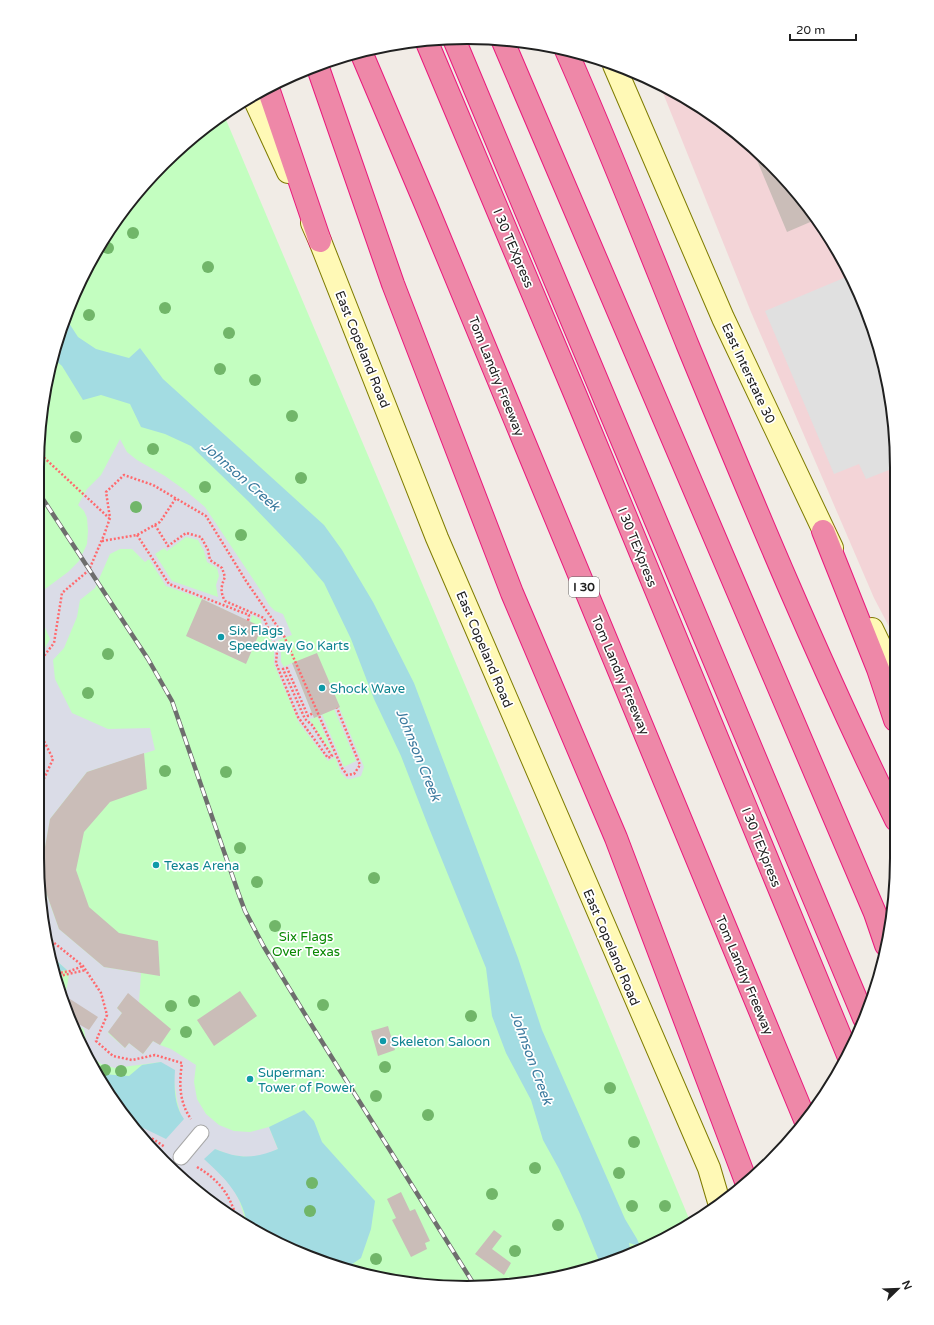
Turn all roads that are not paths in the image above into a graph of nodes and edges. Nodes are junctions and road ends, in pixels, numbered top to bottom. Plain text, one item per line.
1 (456, 44) edge
2 (429, 46) edge
3 (505, 46) edge
4 (569, 56) edge
5 (363, 57) edge
6 (319, 71) edge
7 (617, 71) edge
8 (270, 93) edge
9 (255, 101) edge
10 (320, 241) junction
11 (823, 531) junction
12 (890, 667) edge
13 (890, 705) edge
14 (890, 808) edge
15 (883, 936) edge
16 (861, 1011) edge
17 (845, 1047) edge
18 (803, 1116) edge
19 (201, 1133) road end
20 (181, 1157) road end
21 (708, 1168) junction
22 (744, 1177) edge
23 (723, 1195) edge
24 (718, 1199) edge

1 - 16 highway, I 30 TEXpress
2 - 17 highway, I 30 TEXpress
3 - 15 highway
4 - 14 highway
5 - 18 highway, Tom Landry Freeway / I 30
6 - 22 highway
7 - 11 main road, East Interstate 30
8 - 10 highway
9 - 10 main road, East Copeland Road
10 - 21 main road, East Copeland Road
11 - 12 main road, East Interstate 30
11 - 13 highway
19 - 20 street
21 - 23 main road
21 - 24 main road, East Copeland Road

